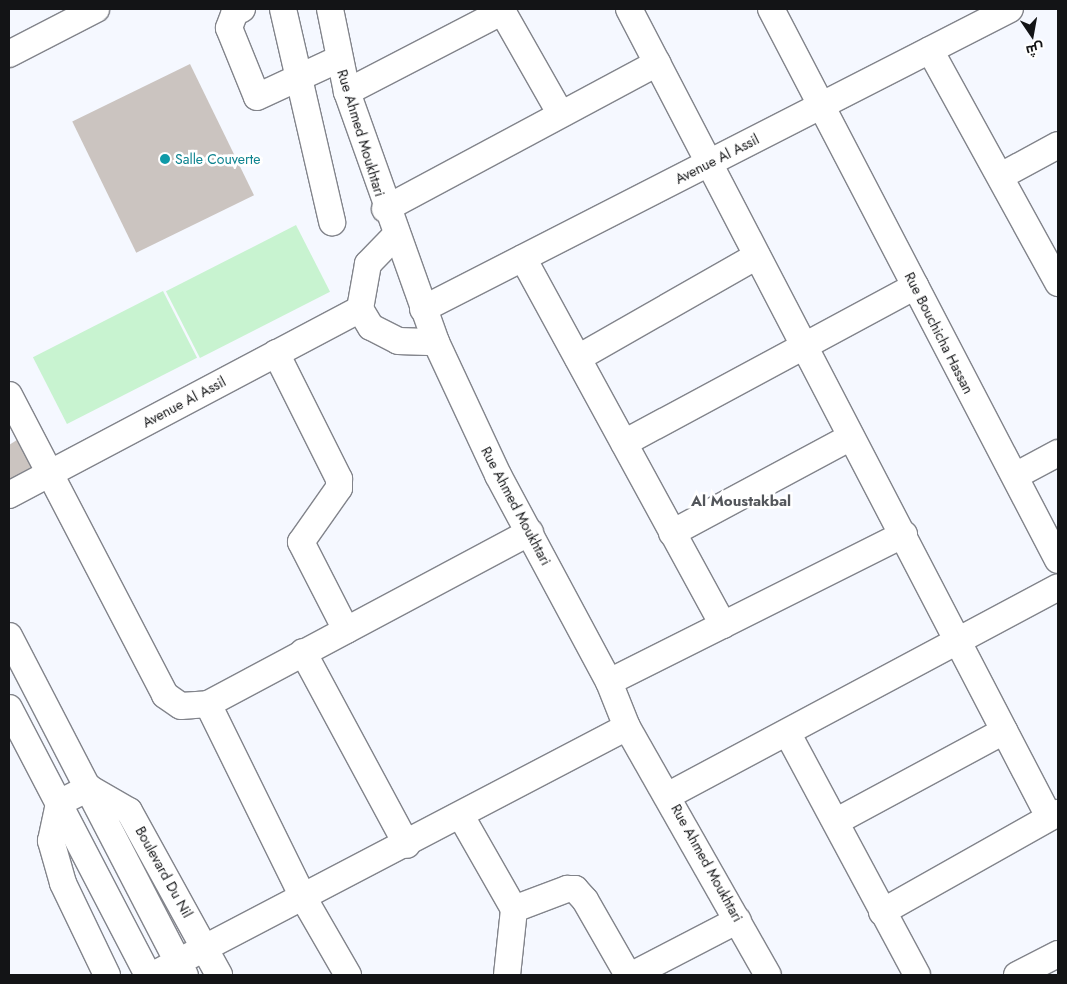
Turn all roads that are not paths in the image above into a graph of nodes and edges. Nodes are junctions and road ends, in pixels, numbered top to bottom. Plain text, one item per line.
1 (96, 9) edge
2 (242, 9) edge
3 (283, 9) edge
4 (330, 9) edge
5 (629, 9) edge
6 (771, 9) edge
7 (1010, 9) edge
8 (502, 10) edge
9 (980, 16) edge
10 (930, 50) junction
11 (9, 54) edge
12 (339, 59) junction
13 (657, 63) junction
14 (301, 76) junction
15 (347, 92) junction
16 (821, 106) junction
17 (560, 113) junction
18 (1058, 145) edge
19 (712, 162) junction
20 (1001, 176) junction
21 (385, 209) junction
22 (332, 222) dead end
23 (395, 236) junction
24 (757, 256) junction
25 (523, 258) junction
26 (1058, 283) edge
27 (915, 286) junction
28 (360, 309) junction
29 (423, 309) junction
30 (436, 342) junction
31 (807, 346) junction
32 (276, 353) junction
33 (578, 358) junction
34 (9, 395) edge
35 (851, 437) junction
36 (624, 443) junction
37 (1058, 453) edge
38 (50, 474) junction
39 (1014, 476) junction
40 (9, 495) edge
41 (530, 532) junction
42 (672, 533) junction
43 (904, 534) junction
44 (1058, 560) edge
45 (1058, 587) edge
46 (723, 625) junction
47 (346, 630) junction
48 (9, 636) edge
49 (958, 641) junction
50 (303, 652) junction
51 (609, 682) junction
52 (208, 704) junction
53 (9, 708) edge
54 (627, 727) junction
55 (1004, 731) junction
56 (788, 734) junction
57 (89, 788) junction
58 (669, 794) junction
59 (60, 803) junction
60 (1054, 815) edge
61 (461, 816) junction
62 (837, 821) junction
63 (407, 845) junction
64 (302, 897) junction
65 (514, 909) junction
66 (882, 912) junction
67 (738, 920) junction
68 (206, 949) junction
69 (1058, 954) edge
70 (181, 969) edge
71 (107, 975) edge
72 (148, 975) edge
73 (153, 975) edge
74 (219, 975) edge
75 (348, 975) edge
76 (508, 975) edge
77 (630, 975) edge
78 (768, 975) edge
79 (917, 975) edge
80 (1017, 975) edge

1 - 11 street
2 - 14 street
3 - 14 street
4 - 12 street, Rue Ahmed Moukhtari
5 - 13 street
6 - 16 street, Rue Bouchicha Hassan
7 - 9 street, Avenue Al Assil
8 - 15 street
8 - 17 street
9 - 10 street, Avenue Al Assil
10 - 16 street, Avenue Al Assil
10 - 20 street
12 - 14 street
12 - 15 street, Rue Ahmed Moukhtari
13 - 17 street
13 - 19 street
14 - 22 street
15 - 21 street, Rue Ahmed Moukhtari
16 - 19 street, Avenue Al Assil
16 - 27 street, Rue Bouchicha Hassan
17 - 21 street
18 - 20 street
19 - 24 street
19 - 25 street, Avenue Al Assil
20 - 26 street
21 - 23 street, Rue Ahmed Moukhtari
23 - 28 street
23 - 29 street, Rue Ahmed Moukhtari
24 - 31 street
24 - 33 street
25 - 29 street, Avenue Al Assil
25 - 33 street
27 - 31 street
27 - 39 street, Rue Bouchicha Hassan
28 - 30 street
28 - 32 street, Avenue Al Assil
29 - 30 street, Rue Ahmed Moukhtari
30 - 41 street, Rue Ahmed Moukhtari
31 - 35 street
31 - 36 street
32 - 38 street, Avenue Al Assil
32 - 47 street
33 - 36 street
34 - 38 street
35 - 42 street
35 - 43 street
36 - 42 street
37 - 39 street
38 - 40 street, Avenue Al Assil
38 - 52 street
39 - 44 street, Rue Bouchicha Hassan
41 - 47 street
41 - 51 street, Rue Ahmed Moukhtari
42 - 46 street
43 - 46 street
43 - 49 street
45 - 49 street
46 - 51 street
47 - 50 street
48 - 57 street, Boulevard Du Nil
49 - 55 street
49 - 56 street
50 - 52 street
50 - 63 street
51 - 54 street, Rue Ahmed Moukhtari
52 - 64 street
53 - 59 street
54 - 58 street, Rue Ahmed Moukhtari
54 - 61 street
55 - 60 street
55 - 62 street
56 - 58 street
56 - 62 street
57 - 59 street
57 - 68 street, Boulevard Du Nil
57 - 70 street, Boulevard Du Nil
58 - 67 street, Rue Ahmed Moukhtari
59 - 71 street
59 - 72 street
60 - 66 street
61 - 63 street
61 - 65 street
62 - 66 street
63 - 64 street
64 - 68 street
64 - 75 street
65 - 76 street
65 - 77 street
66 - 79 street
67 - 77 street
67 - 78 street, Rue Ahmed Moukhtari
68 - 70 street
68 - 74 street, Boulevard Du Nil
69 - 80 street
70 - 73 street

